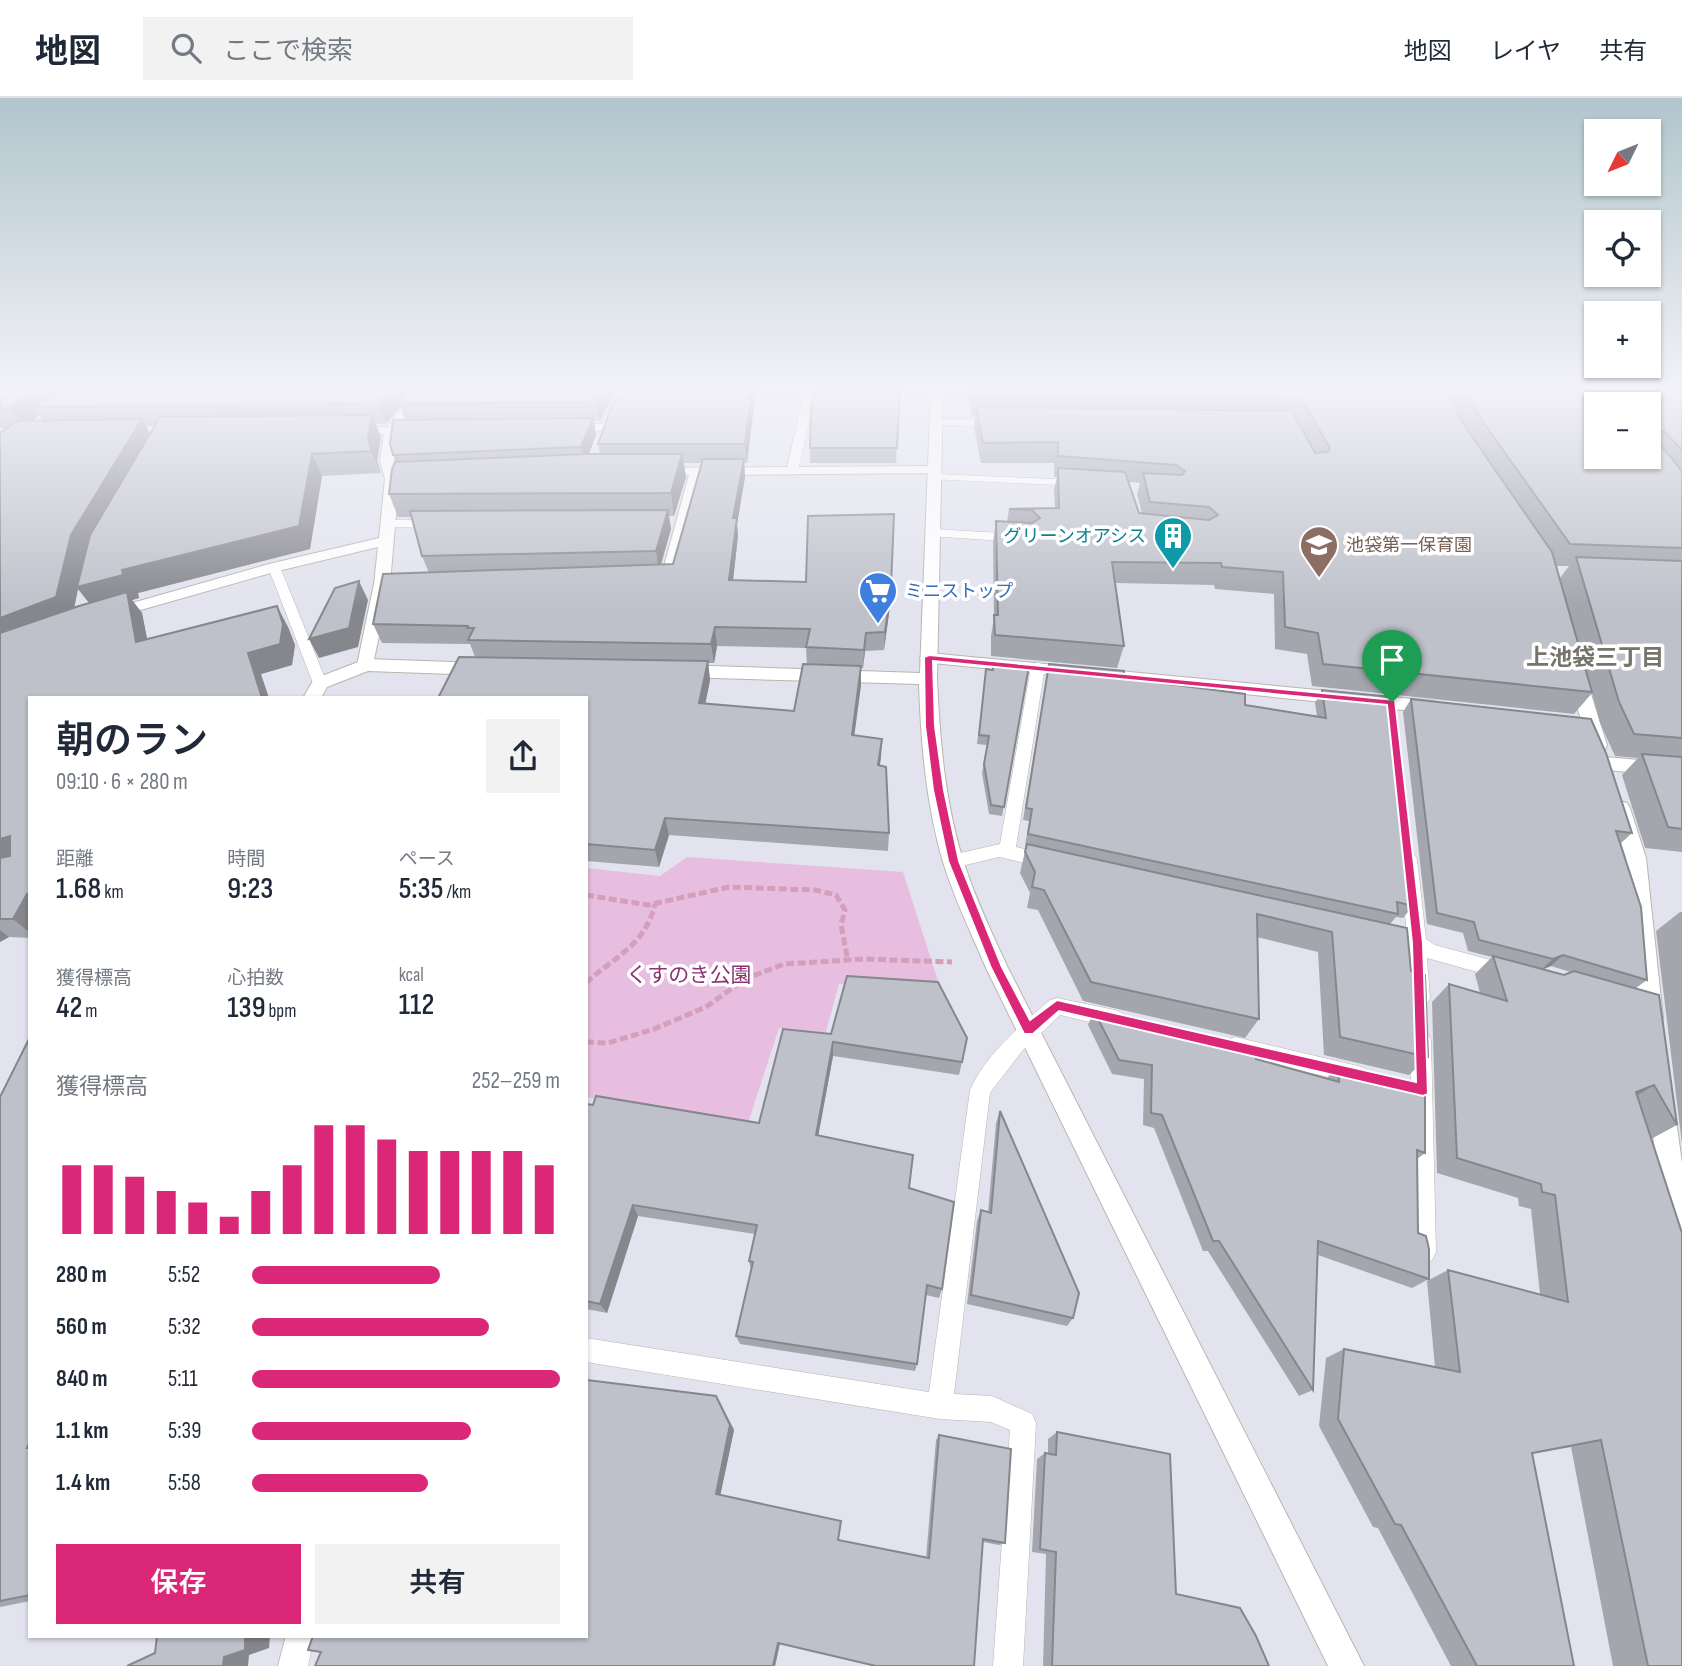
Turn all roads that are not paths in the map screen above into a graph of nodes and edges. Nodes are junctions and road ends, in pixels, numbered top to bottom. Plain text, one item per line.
1 (387, 461) edge
2 (794, 461) edge
3 (935, 461) edge
4 (644, 471) edge
5 (697, 471) junction
6 (792, 471) junction
7 (934, 473) junction
8 (1086, 484) edge
9 (388, 524) junction
10 (455, 524) edge
11 (933, 533) junction
12 (1028, 538) edge
13 (386, 541) junction
14 (274, 568) junction
15 (640, 578) edge
16 (88, 620) edge
17 (1572, 661) edge
18 (366, 665) junction
19 (1038, 667) junction
20 (928, 668) junction
21 (497, 669) edge
22 (665, 671) edge
23 (316, 691) edge
24 (1457, 709) edge
25 (1606, 764) junction
26 (1682, 771) edge
27 (1405, 838) edge
28 (1007, 852) junction
29 (953, 861) junction
30 (1060, 864) edge
31 (1364, 932) edge
32 (1418, 943) junction
33 (1518, 975) edge
34 (1139, 1024) edge
35 (1029, 1030) junction
36 (1653, 1033) edge
37 (1220, 1043) edge
38 (1660, 1087) edge
39 (1423, 1090) junction
40 (1682, 1238) edge
41 (1424, 1252) edge
42 (588, 1350) edge
43 (940, 1406) junction
44 (300, 1638) edge
45 (293, 1666) edge
46 (1008, 1666) edge
47 (1346, 1666) edge

1 - 9 street
2 - 6 lane
3 - 7 street
4 - 5 street
5 - 6 street
5 - 15 street
6 - 7 street
7 - 8 lane
7 - 11 street
9 - 10 lane
9 - 13 street
11 - 12 lane
11 - 20 street
13 - 14 street
13 - 18 street
14 - 16 street
14 - 23 lane
17 - 25 street
18 - 21 street
18 - 23 street
19 - 20 street
19 - 24 street
19 - 28 lane
20 - 22 street
20 - 29 street
25 - 26 street
25 - 36 street
27 - 32 lane
28 - 29 lane
28 - 30 lane
29 - 35 street
31 - 32 lane
32 - 33 lane
32 - 39 lane
34 - 35 lane
35 - 43 lane
35 - 47 street
37 - 39 lane
38 - 40 street
39 - 41 lane
42 - 43 lane
43 - 46 lane
44 - 45 lane

